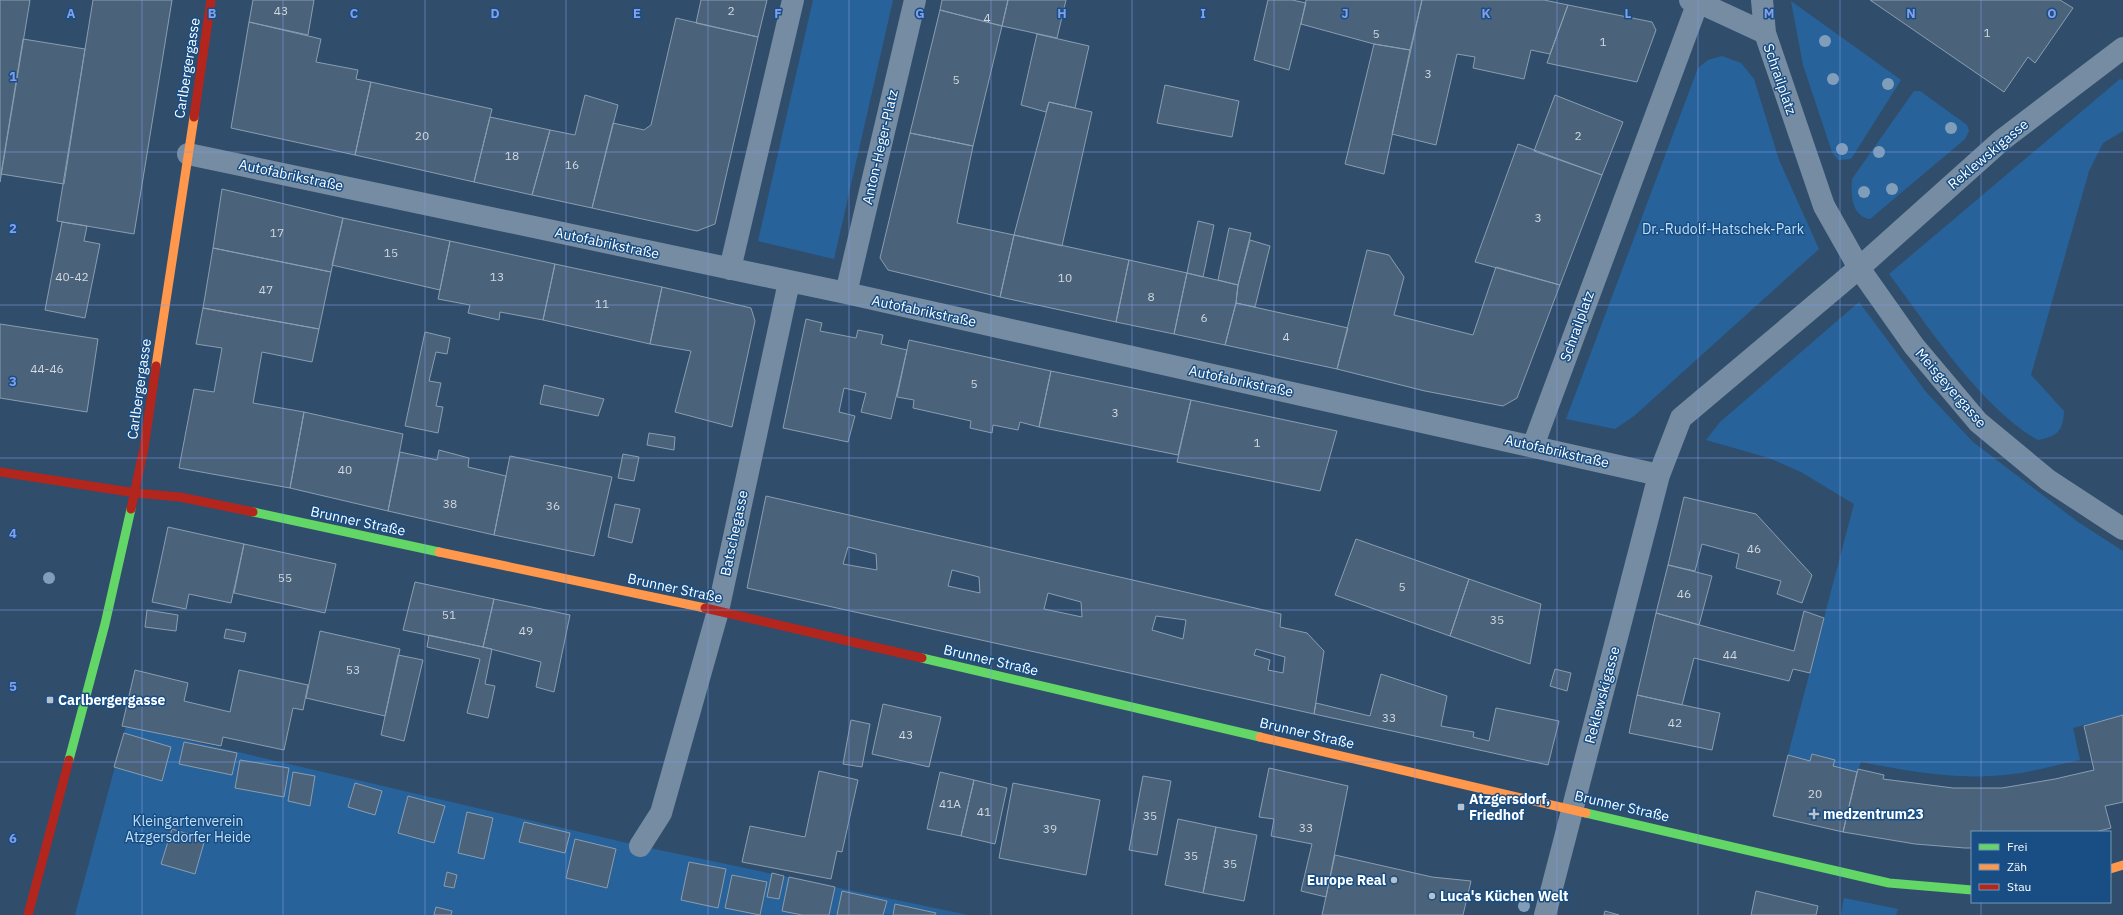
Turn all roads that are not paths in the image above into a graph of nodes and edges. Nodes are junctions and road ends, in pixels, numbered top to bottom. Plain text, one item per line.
1 (211, 0) edge
2 (793, 0) edge
3 (915, 0) edge
4 (1762, 0) edge
5 (1694, 1) edge
6 (1765, 33) junction
7 (2123, 48) edge
8 (188, 154) junction
9 (1859, 268) junction
10 (730, 269) junction
11 (789, 282) junction
12 (846, 293) junction
13 (1533, 446) junction
14 (0, 472) edge
15 (1659, 475) junction
16 (136, 492) junction
17 (2123, 529) edge
18 (718, 612) junction
19 (1572, 809) junction
20 (640, 846) dead end
21 (2123, 865) edge
22 (2111, 869) edge
23 (1971, 890) edge
24 (28, 915) edge
25 (1545, 915) edge

1 - 8 main road, Carlbergergasse
2 - 10 street
3 - 12 street, Anton-Heger-Platz
4 - 6 street
5 - 6 street, Schrailplatz
5 - 13 street, Schrailplatz
6 - 9 street, Schrailplatz
7 - 9 street, Reklewskigasse
8 - 10 street, Autofabrikstraße
8 - 16 main road, Carlbergergasse
9 - 15 street
9 - 17 street, Meisgeyergasse
10 - 11 street, Autofabrikstraße
11 - 12 street, Autofabrikstraße
11 - 18 street, Batschegasse
12 - 13 street, Autofabrikstraße
13 - 15 street, Autofabrikstraße
14 - 16 main road, Brunner Straße
15 - 19 street, Reklewskigasse
16 - 18 main road, Brunner Straße
16 - 24 main road, Carlbergergasse
18 - 19 main road, Brunner Straße
18 - 20 street, Batschegasse
19 - 23 main road, Brunner Straße
19 - 25 street, Reklewskigasse
21 - 22 main road

